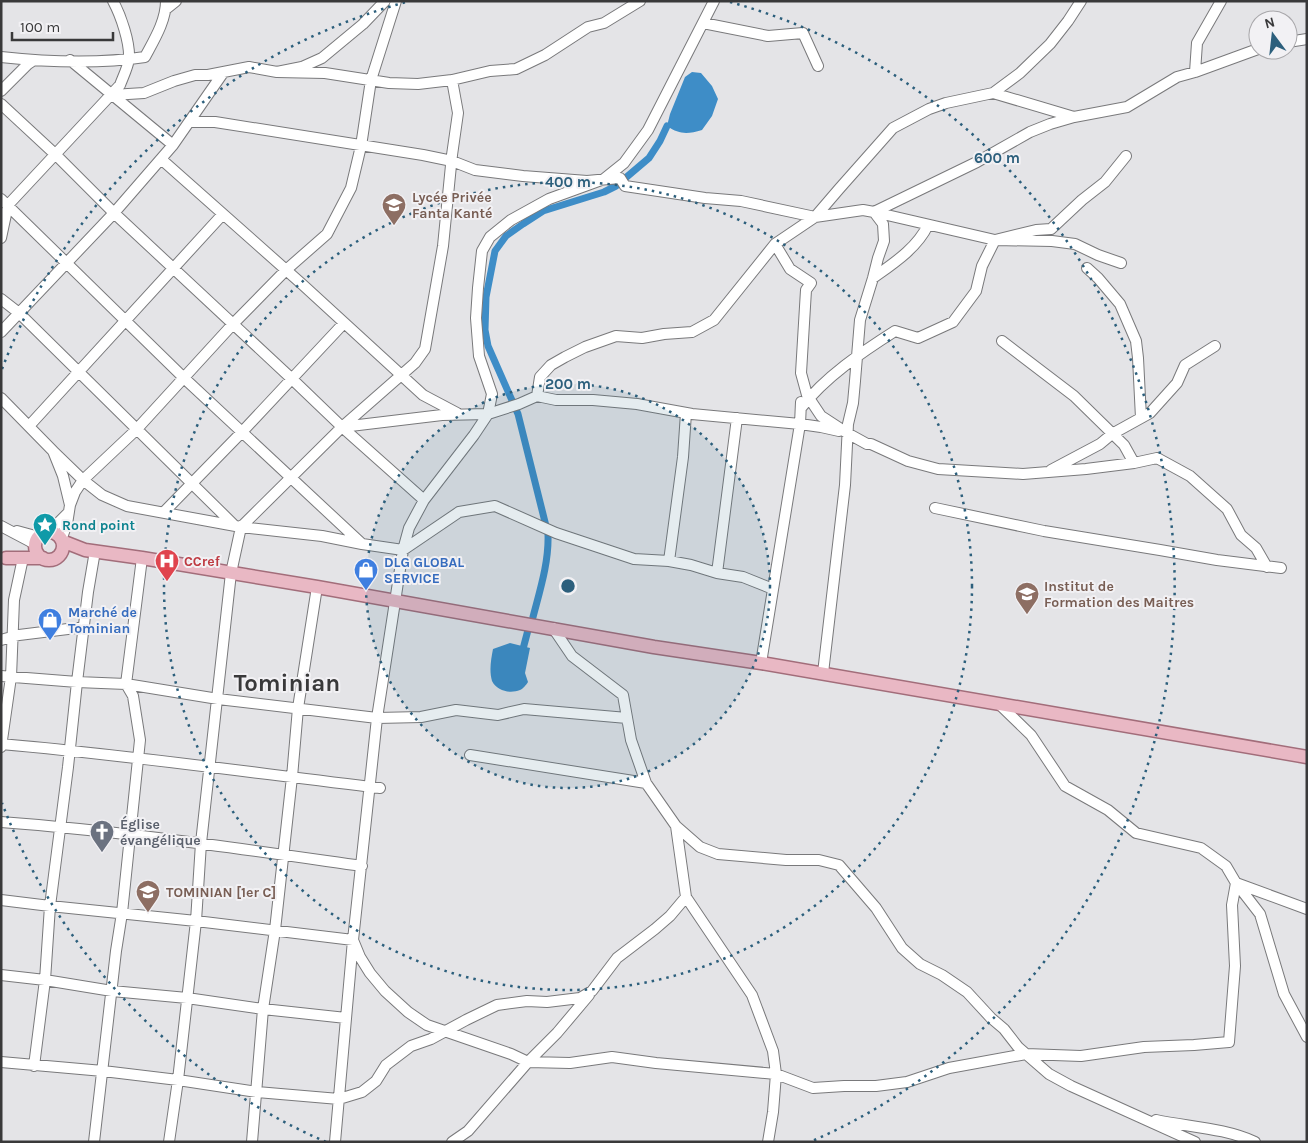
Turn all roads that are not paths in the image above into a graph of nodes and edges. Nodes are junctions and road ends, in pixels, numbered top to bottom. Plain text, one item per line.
1 (113, 1) edge
2 (176, 1) edge
3 (385, 1) edge
4 (396, 1) edge
5 (640, 1) edge
6 (714, 1) edge
7 (1081, 1) edge
8 (1221, 1) edge
9 (166, 5) edge
10 (703, 23) junction
11 (1248, 53) edge
12 (1, 57) edge
13 (129, 59) junction
14 (34, 60) junction
15 (70, 60) junction
16 (818, 66) dead end
17 (223, 72) junction
18 (277, 72) junction
19 (1195, 72) junction
20 (371, 80) junction
21 (452, 80) junction
22 (1, 91) edge
23 (993, 93) junction
24 (112, 95) junction
25 (1, 104) edge
26 (1074, 117) junction
27 (190, 122) junction
28 (173, 145) junction
29 (361, 146) junction
30 (56, 155) junction
31 (1126, 156) dead end
32 (161, 159) junction
33 (452, 161) junction
34 (604, 180) junction
35 (4, 202) edge
36 (114, 212) junction
37 (874, 212) junction
38 (223, 214) junction
39 (816, 217) junction
40 (928, 225) junction
41 (1, 238) edge
42 (995, 240) junction
43 (775, 244) junction
44 (67, 262) junction
45 (1121, 263) dead end
46 (173, 268) junction
47 (1087, 268) dead end
48 (286, 270) junction
49 (874, 278) junction
50 (1, 299) edge
51 (19, 313) junction
52 (126, 320) junction
53 (344, 323) junction
54 (233, 324) junction
55 (1, 332) edge
56 (1002, 341) dead end
57 (1215, 346) dead end
58 (858, 355) junction
59 (78, 372) junction
60 (801, 373) junction
61 (401, 375) junction
62 (184, 378) junction
63 (292, 379) junction
64 (537, 396) junction
65 (1, 398) edge
66 (809, 398) junction
67 (801, 408) junction
68 (686, 413) junction
69 (459, 414) junction
70 (488, 414) junction
71 (737, 418) junction
72 (1141, 418) junction
73 (800, 424) junction
74 (28, 426) junction
75 (342, 427) junction
76 (136, 430) junction
77 (242, 432) junction
78 (847, 434) junction
79 (1112, 434) junction
80 (52, 451) junction
81 (1134, 463) junction
82 (1048, 472) junction
83 (292, 478) junction
84 (83, 480) junction
85 (193, 483) junction
86 (424, 500) junction
87 (936, 508) dead end
88 (69, 509) junction
89 (164, 512) junction
90 (237, 526) junction
91 (4, 528) edge
92 (61, 540) junction
93 (40, 544) junction
94 (362, 544) junction
95 (403, 550) junction
96 (90, 551) junction
97 (56, 557) junction
98 (4, 558) edge
99 (23, 558) junction
100 (142, 558) junction
101 (669, 561) junction
102 (1267, 567) junction
103 (1281, 568) dead end
104 (231, 573) junction
105 (717, 573) junction
106 (317, 587) junction
107 (773, 589) junction
108 (395, 600) junction
109 (84, 627) junction
110 (554, 628) junction
111 (13, 637) junction
112 (1, 640) edge
113 (761, 663) junction
114 (823, 673) junction
115 (6, 677) edge
116 (77, 682) junction
117 (126, 684) junction
118 (218, 698) junction
119 (999, 704) junction
120 (298, 708) junction
121 (377, 718) junction
122 (627, 718) junction
123 (2, 745) edge
124 (70, 750) junction
125 (470, 755) dead end
126 (1307, 757) edge
127 (138, 758) junction
128 (209, 767) junction
129 (292, 777) junction
130 (646, 783) junction
131 (375, 788) junction
132 (1, 822) edge
133 (676, 826) junction
134 (61, 827) junction
135 (131, 834) junction
136 (201, 843) junction
137 (283, 855) junction
138 (362, 866) junction
139 (1236, 883) junction
140 (686, 897) junction
141 (1, 900) edge
142 (50, 906) junction
143 (1307, 909) edge
144 (122, 913) junction
145 (196, 921) junction
146 (275, 930) junction
147 (353, 940) junction
148 (1, 975) edge
149 (45, 980) junction
150 (112, 991) junction
151 (592, 992) junction
152 (187, 998) junction
153 (263, 1009) junction
154 (346, 1018) junction
155 (446, 1031) junction
156 (1307, 1037) edge
157 (1026, 1054) junction
158 (1, 1062) edge
159 (528, 1062) junction
160 (34, 1066) junction
161 (103, 1071) junction
162 (776, 1074) junction
163 (178, 1080) junction
164 (257, 1092) junction
165 (339, 1099) junction
166 (1133, 1115) junction
167 (94, 1142) edge
168 (169, 1142) edge
169 (252, 1142) edge
170 (335, 1142) edge
171 (452, 1142) edge
172 (768, 1142) edge
173 (1195, 1142) edge
174 (1255, 1142) edge

1 - 13 street
2 - 9 street
3 - 18 street
4 - 20 street
5 - 21 street
6 - 10 street
7 - 23 street
8 - 19 street
9 - 13 street
10 - 16 street
10 - 34 street
11 - 19 street
12 - 14 street
13 - 15 street
13 - 24 street
14 - 15 street
14 - 22 street
15 - 24 street
17 - 18 street
17 - 24 street
17 - 27 street
18 - 20 street
19 - 26 street
20 - 21 street
20 - 29 street
21 - 33 street
23 - 26 street
23 - 39 street
24 - 28 street
24 - 30 street
25 - 30 street
26 - 37 street
27 - 28 street
27 - 29 street
28 - 32 street
29 - 33 street
29 - 48 street
30 - 35 street
30 - 36 street
31 - 42 street
32 - 36 street
32 - 38 street
33 - 34 street
33 - 61 street
34 - 39 street
34 - 70 street
35 - 41 street
35 - 44 street
36 - 44 street
36 - 46 street
37 - 39 street
37 - 40 street
37 - 49 street
38 - 46 street
38 - 48 street
39 - 43 street
40 - 42 street
40 - 49 street
42 - 45 street
42 - 58 street
43 - 60 street
43 - 64 street
44 - 51 street
44 - 52 street
46 - 52 street
46 - 54 street
47 - 72 street
48 - 53 street
48 - 54 street
49 - 58 street
50 - 51 street
51 - 55 street
51 - 59 street
52 - 59 street
52 - 62 street
53 - 61 street
53 - 63 street
54 - 62 street
54 - 63 street
56 - 79 street
57 - 72 street
58 - 66 street
58 - 78 street
59 - 74 street
59 - 76 street
60 - 66 street
60 - 67 street
61 - 69 street
61 - 75 street
62 - 76 street
62 - 77 street
63 - 75 street
63 - 77 street
64 - 68 street
64 - 70 street
65 - 74 street
66 - 67 street
66 - 78 street
67 - 73 street
68 - 71 street
68 - 101 street
69 - 70 street
69 - 75 street
70 - 86 street
71 - 73 street
71 - 105 street
72 - 79 street
73 - 78 street
73 - 107 street
74 - 80 street
75 - 83 street
75 - 86 street
76 - 84 street
76 - 85 street
77 - 83 street
77 - 85 street
78 - 82 street
78 - 114 street
79 - 81 street
79 - 82 street
80 - 84 street
80 - 88 street
81 - 82 street
81 - 102 street
83 - 90 street
83 - 94 street
84 - 88 street
84 - 89 street
85 - 89 street
85 - 90 street
86 - 95 street
87 - 102 street
88 - 92 street
88 - 93 street
89 - 90 street
90 - 94 street
90 - 104 street
91 - 93 street
92 - 93 main road
92 - 96 main road
92 - 97 main road
93 - 97 main road
93 - 98 main road
93 - 99 main road
94 - 95 street
95 - 101 street
95 - 108 street
96 - 97 main road
96 - 100 main road
96 - 109 street
98 - 99 main road
99 - 111 street
100 - 104 main road
100 - 117 street
101 - 105 street
102 - 103 street
104 - 106 main road
104 - 118 street
105 - 107 street
106 - 108 main road
106 - 120 street
107 - 113 street
108 - 110 main road
108 - 121 street
109 - 111 street
109 - 116 street
110 - 113 main road
110 - 122 street
111 - 112 street
111 - 115 street
113 - 114 main road
114 - 119 main road
115 - 116 street
115 - 123 street
116 - 117 street
116 - 124 street
117 - 118 street
117 - 127 street
118 - 120 street
118 - 128 street
119 - 126 main road
119 - 139 street
120 - 121 street
120 - 129 street
121 - 122 street
121 - 131 street
122 - 130 street
123 - 124 street
124 - 127 street
124 - 134 street
125 - 130 street
127 - 128 street
127 - 135 street
128 - 129 street
128 - 136 street
129 - 131 street
129 - 137 street
130 - 133 street
131 - 138 street
132 - 134 street
133 - 140 street
133 - 157 street
134 - 135 street
134 - 142 street
135 - 136 street
135 - 144 street
136 - 137 street
136 - 145 street
137 - 138 street
137 - 146 street
138 - 147 street
139 - 143 street
139 - 156 street
139 - 157 street
140 - 151 street
140 - 162 street
141 - 142 street
142 - 144 street
142 - 149 street
144 - 145 street
144 - 150 street
145 - 146 street
145 - 152 street
146 - 147 street
146 - 153 street
147 - 154 street
147 - 155 street
148 - 149 street
149 - 150 street
149 - 160 street
150 - 152 street
150 - 161 street
151 - 155 street
151 - 159 street
152 - 153 street
152 - 163 street
153 - 154 street
153 - 164 street
154 - 165 street
155 - 159 street
155 - 165 street
157 - 162 street
157 - 166 street
158 - 160 street
159 - 162 street
159 - 171 street
160 - 161 street
161 - 163 street
161 - 167 street
162 - 172 street
163 - 164 street
163 - 168 street
164 - 165 street
164 - 169 street
165 - 170 street
166 - 173 street
166 - 174 street

